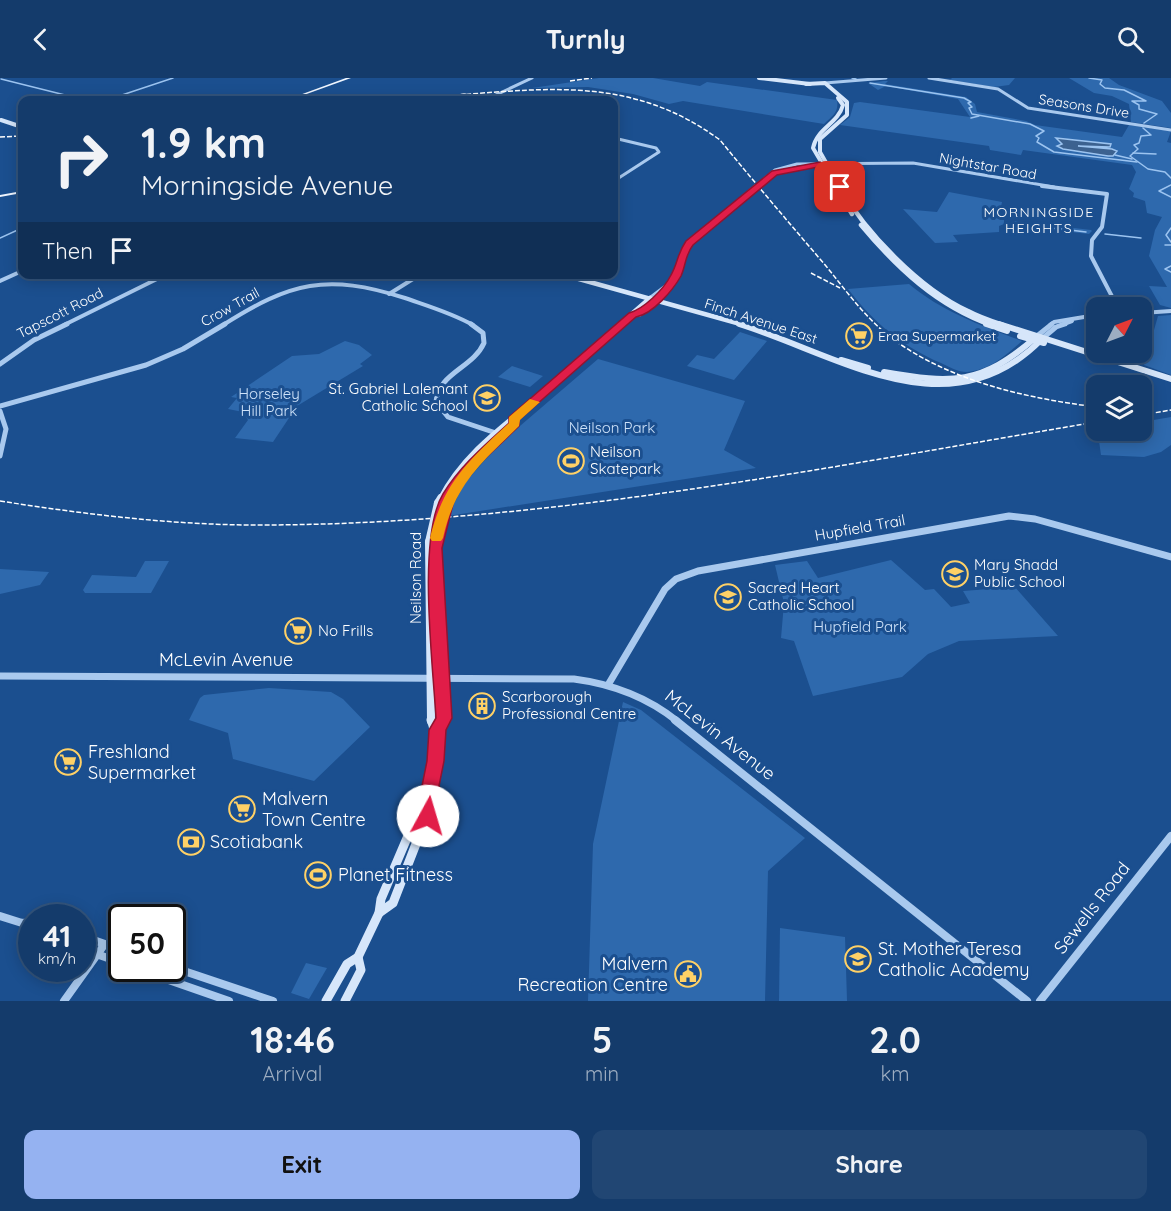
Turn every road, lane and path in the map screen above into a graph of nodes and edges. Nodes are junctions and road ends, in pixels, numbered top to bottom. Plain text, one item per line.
1 (349, 78) edge
2 (532, 78) edge
3 (759, 78) edge
4 (886, 78) edge
5 (929, 78) edge
6 (337, 83) junction
7 (823, 83) junction
8 (300, 96) edge
9 (306, 96) edge
10 (494, 96) edge
11 (0, 120) edge
12 (18, 125) edge
13 (1171, 130) edge
14 (618, 139) edge
15 (823, 164) junction
16 (618, 178) edge
17 (18, 192) edge
18 (0, 194) edge
19 (18, 273) edge
20 (156, 279) edge
21 (413, 279) edge
22 (579, 279) edge
23 (0, 281) edge
24 (389, 294) junction
25 (1112, 297) edge
26 (651, 300) junction
27 (1171, 311) edge
28 (1152, 312) edge
29 (1086, 319) edge
30 (1038, 339) junction
31 (0, 364) edge
32 (1171, 381) edge
33 (0, 406) edge
34 (0, 411) edge
35 (498, 434) junction
36 (0, 456) edge
37 (432, 542) junction
38 (1171, 557) edge
39 (0, 676) edge
40 (432, 677) junction
41 (442, 677) junction
42 (608, 685) junction
43 (437, 730) junction
44 (430, 786) junction
45 (1171, 836) edge
46 (405, 844) junction
47 (416, 847) junction
48 (380, 913) junction
49 (0, 916) edge
50 (18, 920) edge
51 (96, 942) edge
52 (104, 945) junction
53 (108, 946) edge
54 (98, 954) junction
55 (358, 957) junction
56 (108, 958) edge
57 (186, 972) edge
58 (174, 982) edge
59 (64, 1001) edge
60 (229, 1001) edge
61 (273, 1001) edge
62 (326, 1001) edge
63 (345, 1001) edge
64 (1027, 1001) edge
65 (1040, 1001) edge

1 - 6 main road
2 - 10 street
3 - 7 main road
4 - 7 street
5 - 13 street, Seasons Drive
6 - 8 main road
6 - 9 main road
7 - 15 main road
11 - 12 main road
14 - 16 street
15 - 25 street, Nightstar Road
15 - 26 street, Neilson Road
15 - 30 main road
17 - 18 main road
19 - 23 street
20 - 31 street, Tapscott Road
21 - 24 street
22 - 26 main road, Finch Avenue East
24 - 33 street, Crow Trail
24 - 35 street, Crow Trail
26 - 30 main road, Finch Avenue East
26 - 35 main road, Neilson Road
27 - 28 street
29 - 30 street
30 - 32 main road
34 - 36 street
35 - 37 main road, Neilson Road, bridge
37 - 40 main road, Neilson Road
37 - 41 main road, Neilson Road
38 - 42 street, Hupfield Trail
39 - 40 street, McLevin Avenue
40 - 41 street, McLevin Avenue
40 - 43 main road, Neilson Road
41 - 42 street, McLevin Avenue
41 - 43 main road, Neilson Road
42 - 64 street, McLevin Avenue
43 - 44 main road, Neilson Road
44 - 46 main road, Neilson Road
44 - 47 main road, Neilson Road
45 - 65 street, Sewells Road
46 - 47 main road
46 - 48 main road, Neilson Road
47 - 48 main road, Neilson Road
48 - 55 main road, Neilson Road
49 - 50 street
51 - 52 street
52 - 53 street
52 - 54 street
54 - 56 street
54 - 59 street
55 - 62 main road, Neilson Road
55 - 63 main road, Neilson Road
57 - 61 street
58 - 60 street

